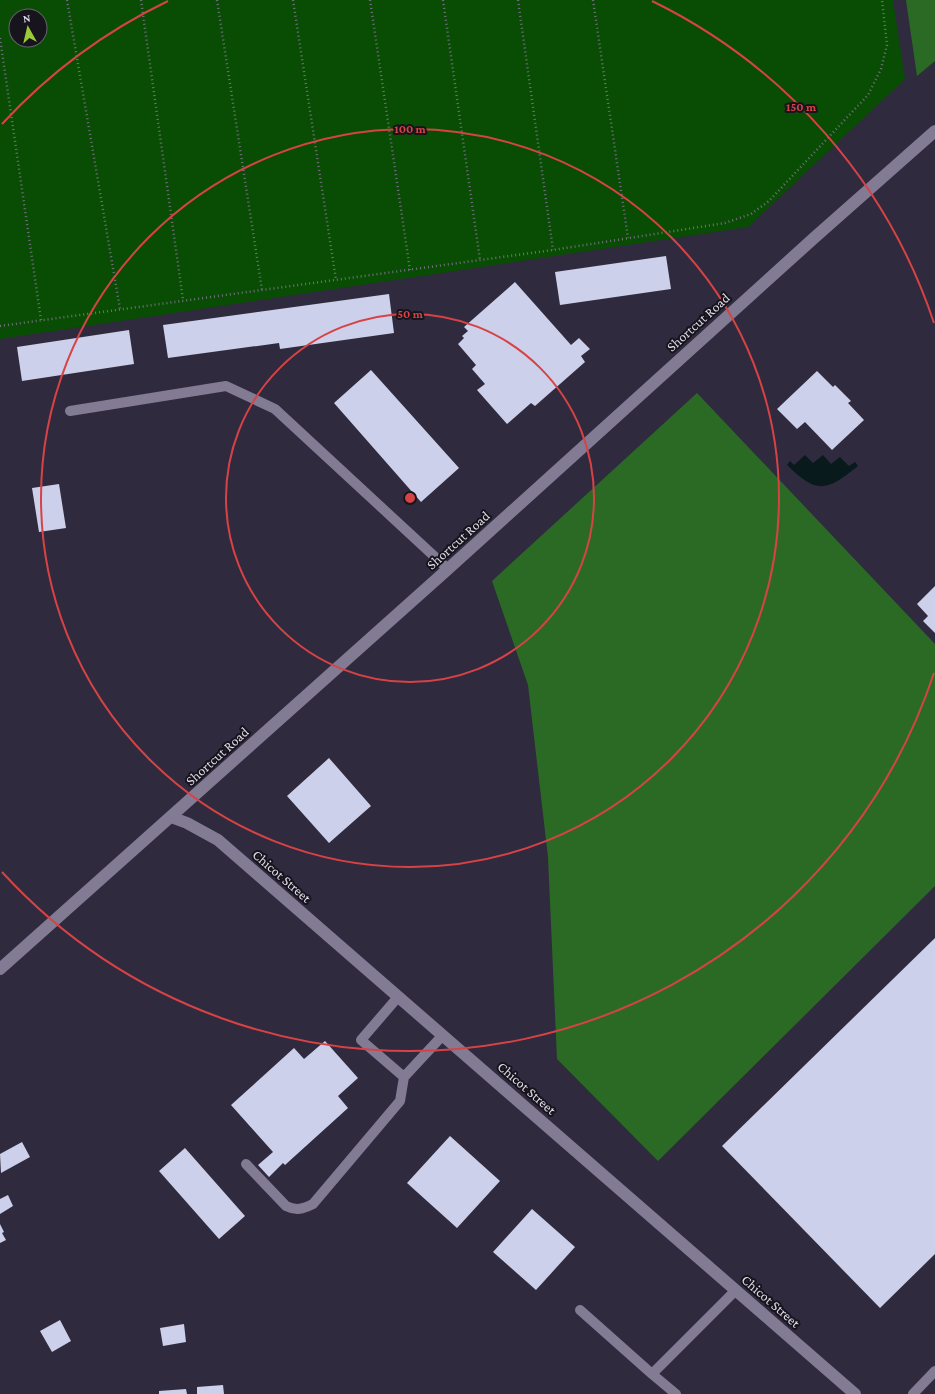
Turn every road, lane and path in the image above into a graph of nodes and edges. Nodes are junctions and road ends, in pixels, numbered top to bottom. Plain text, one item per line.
1 (67, 0) edge
2 (141, 0) edge
3 (217, 0) edge
4 (293, 0) edge
5 (370, 0) edge
6 (443, 0) edge
7 (518, 0) edge
8 (593, 0) edge
9 (882, 0) edge
10 (0, 38) edge
11 (935, 131) edge
12 (628, 238) junction
13 (553, 250) junction
14 (480, 260) junction
15 (410, 270) junction
16 (336, 280) junction
17 (262, 290) junction
18 (183, 300) junction
19 (120, 309) junction
20 (41, 320) junction
21 (0, 326) edge
22 (70, 411) dead end
23 (448, 569) junction
24 (171, 817) junction
25 (0, 969) edge
26 (398, 997) junction
27 (443, 1035) junction
28 (404, 1078) junction
29 (246, 1164) dead end
30 (736, 1290) junction
31 (580, 1310) dead end
32 (935, 1371) edge
33 (652, 1374) junction
34 (676, 1394) edge
35 (855, 1394) edge
36 (913, 1394) edge

1 - 19 path
2 - 18 path
3 - 17 path
4 - 16 path
5 - 15 path
6 - 14 path
7 - 13 path
8 - 12 path
9 - 12 path
10 - 20 path
11 - 23 main road, Shortcut Road
12 - 13 path
13 - 14 path
14 - 15 path
15 - 16 path
16 - 17 path
17 - 18 path
18 - 19 path
19 - 20 path
20 - 21 path
22 - 23 lane
23 - 24 main road, Shortcut Road
24 - 25 main road, Shortcut Road
24 - 26 main road, Chicot Street
26 - 27 main road, Chicot Street
26 - 28 lane
27 - 28 lane
27 - 30 main road, Chicot Street
28 - 29 lane
30 - 33 lane
30 - 35 main road, Chicot Street
31 - 33 lane
32 - 36 lane
33 - 34 lane

